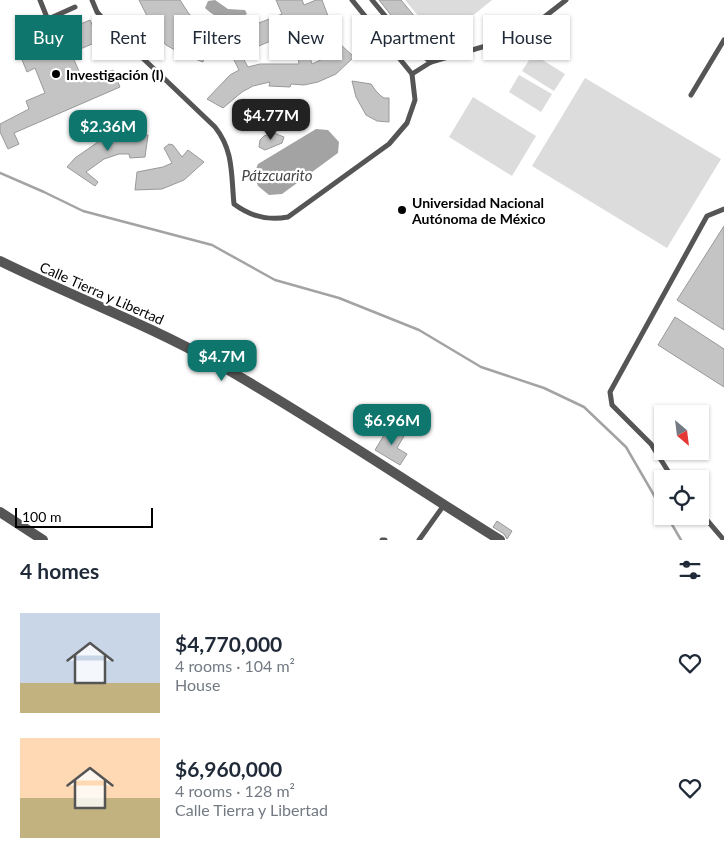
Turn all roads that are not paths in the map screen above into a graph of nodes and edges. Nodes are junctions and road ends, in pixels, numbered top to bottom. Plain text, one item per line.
1 (40, 0) edge
2 (92, 0) edge
3 (352, 0) edge
4 (372, 0) edge
5 (566, 0) edge
6 (75, 7) dead end
7 (46, 15) edge
8 (58, 15) edge
9 (364, 15) edge
10 (384, 15) edge
11 (724, 40) edge
12 (400, 60) edge
13 (428, 60) edge
14 (431, 62) junction
15 (412, 74) junction
16 (691, 95) dead end
17 (724, 209) edge
18 (0, 261) edge
19 (667, 470) edge
20 (444, 505) junction
21 (0, 512) edge
22 (709, 522) edge
23 (43, 540) edge
24 (418, 540) edge
25 (500, 540) edge
26 (724, 540) edge

1 - 7 lane
2 - 15 lane
3 - 9 lane
4 - 10 lane
5 - 14 lane
6 - 8 lane
11 - 16 lane
12 - 15 lane
13 - 14 lane
14 - 15 lane
17 - 19 lane
18 - 20 street, Calle Tierra y Libertad
20 - 24 lane
20 - 25 street, Calle Tierra y Libertad
21 - 23 street
22 - 26 lane

